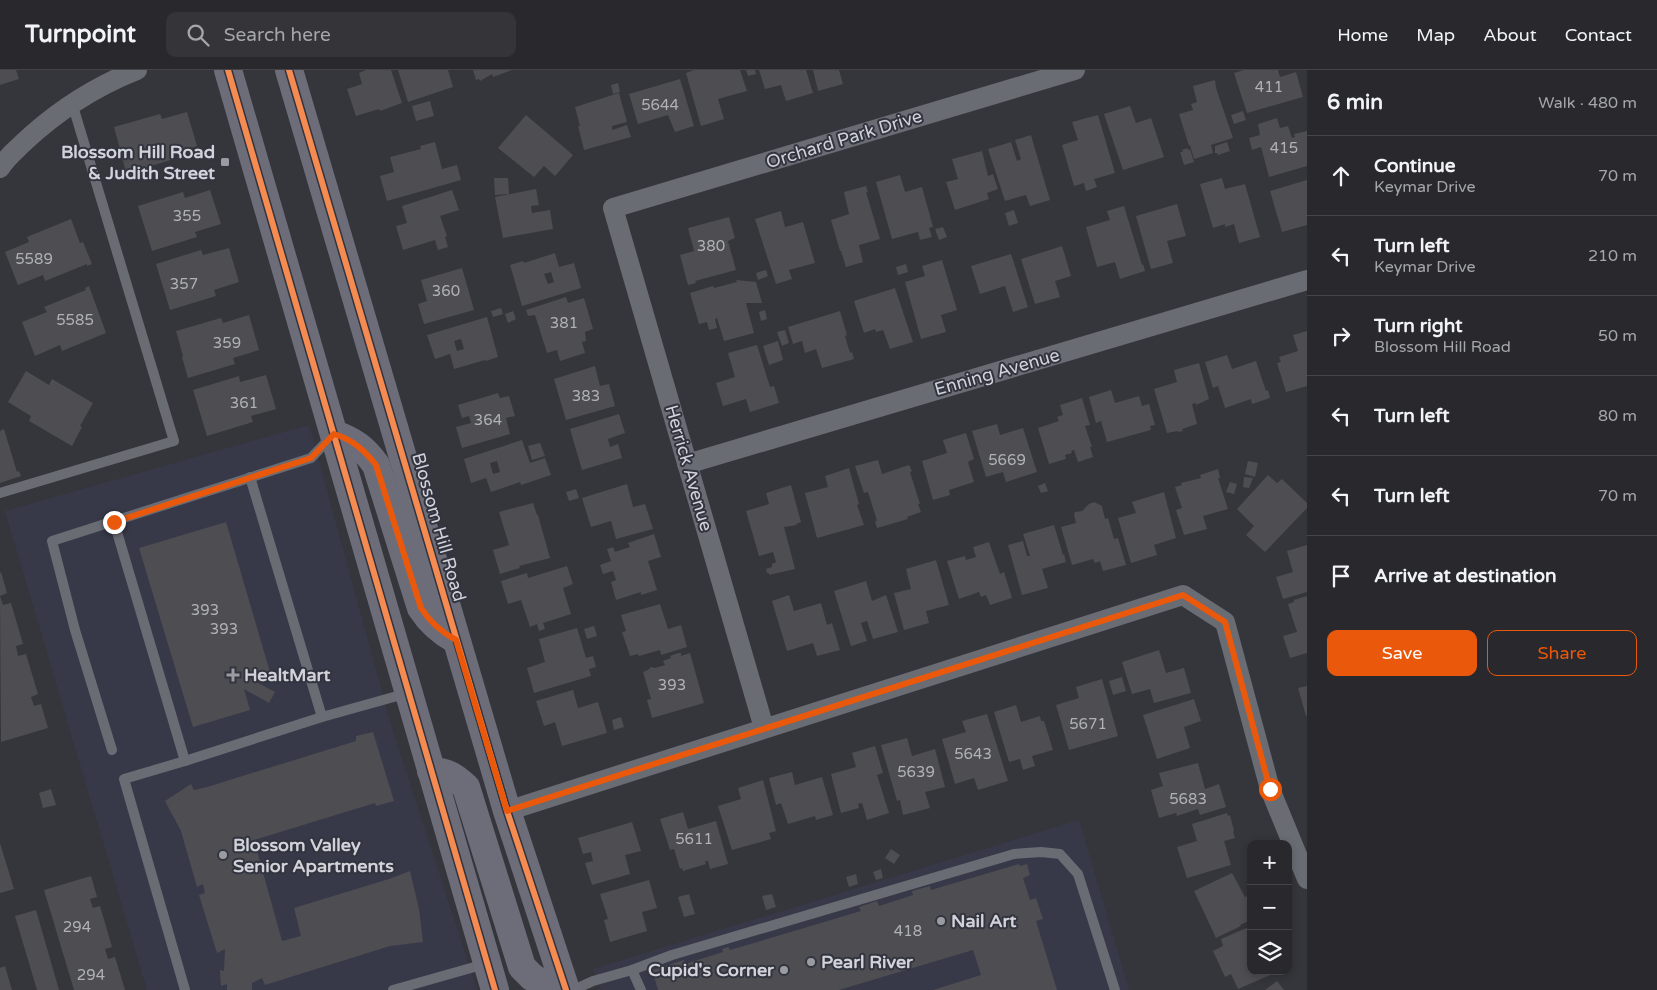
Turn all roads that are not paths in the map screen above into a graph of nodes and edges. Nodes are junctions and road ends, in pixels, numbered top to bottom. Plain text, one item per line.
1 (136, 70) edge
2 (228, 70) edge
3 (289, 70) edge
4 (1075, 70) edge
5 (72, 103) junction
6 (2, 161) edge
7 (613, 208) joint
8 (1307, 280) edge
9 (334, 434) junction
10 (688, 464) junction
11 (250, 478) junction
12 (0, 494) edge
13 (114, 522) junction
14 (456, 640) junction
15 (409, 693) junction
16 (322, 717) junction
17 (764, 728) junction
18 (112, 750) dead end
19 (184, 761) junction
20 (431, 771) junction
21 (507, 811) junction
22 (1307, 879) edge
23 (488, 963) junction
24 (632, 970) junction
25 (185, 990) edge
26 (392, 990) edge
27 (495, 990) edge
28 (554, 990) edge
29 (566, 990) edge
30 (573, 990) edge
31 (641, 990) edge
32 (1115, 990) edge

1 - 5 street
2 - 9 main road
3 - 14 main road, Blossom Hill Road
4 - 7 street, Orchard Park Drive
5 - 6 street
5 - 12 lane
7 - 10 street, Herrick Avenue
8 - 10 street, Enning Avenue
9 - 11 lane
9 - 14 main road
9 - 15 main road
10 - 17 street, Herrick Avenue
11 - 13 lane
11 - 16 lane
13 - 18 lane
13 - 19 lane
14 - 21 main road, Blossom Hill Road
15 - 16 lane
15 - 20 main road
16 - 19 lane
17 - 21 street
17 - 22 street
19 - 25 lane
20 - 23 main road
20 - 28 main road
21 - 29 main road, Blossom Hill Road
23 - 26 lane
23 - 27 main road
24 - 30 lane
24 - 31 lane
24 - 32 lane

